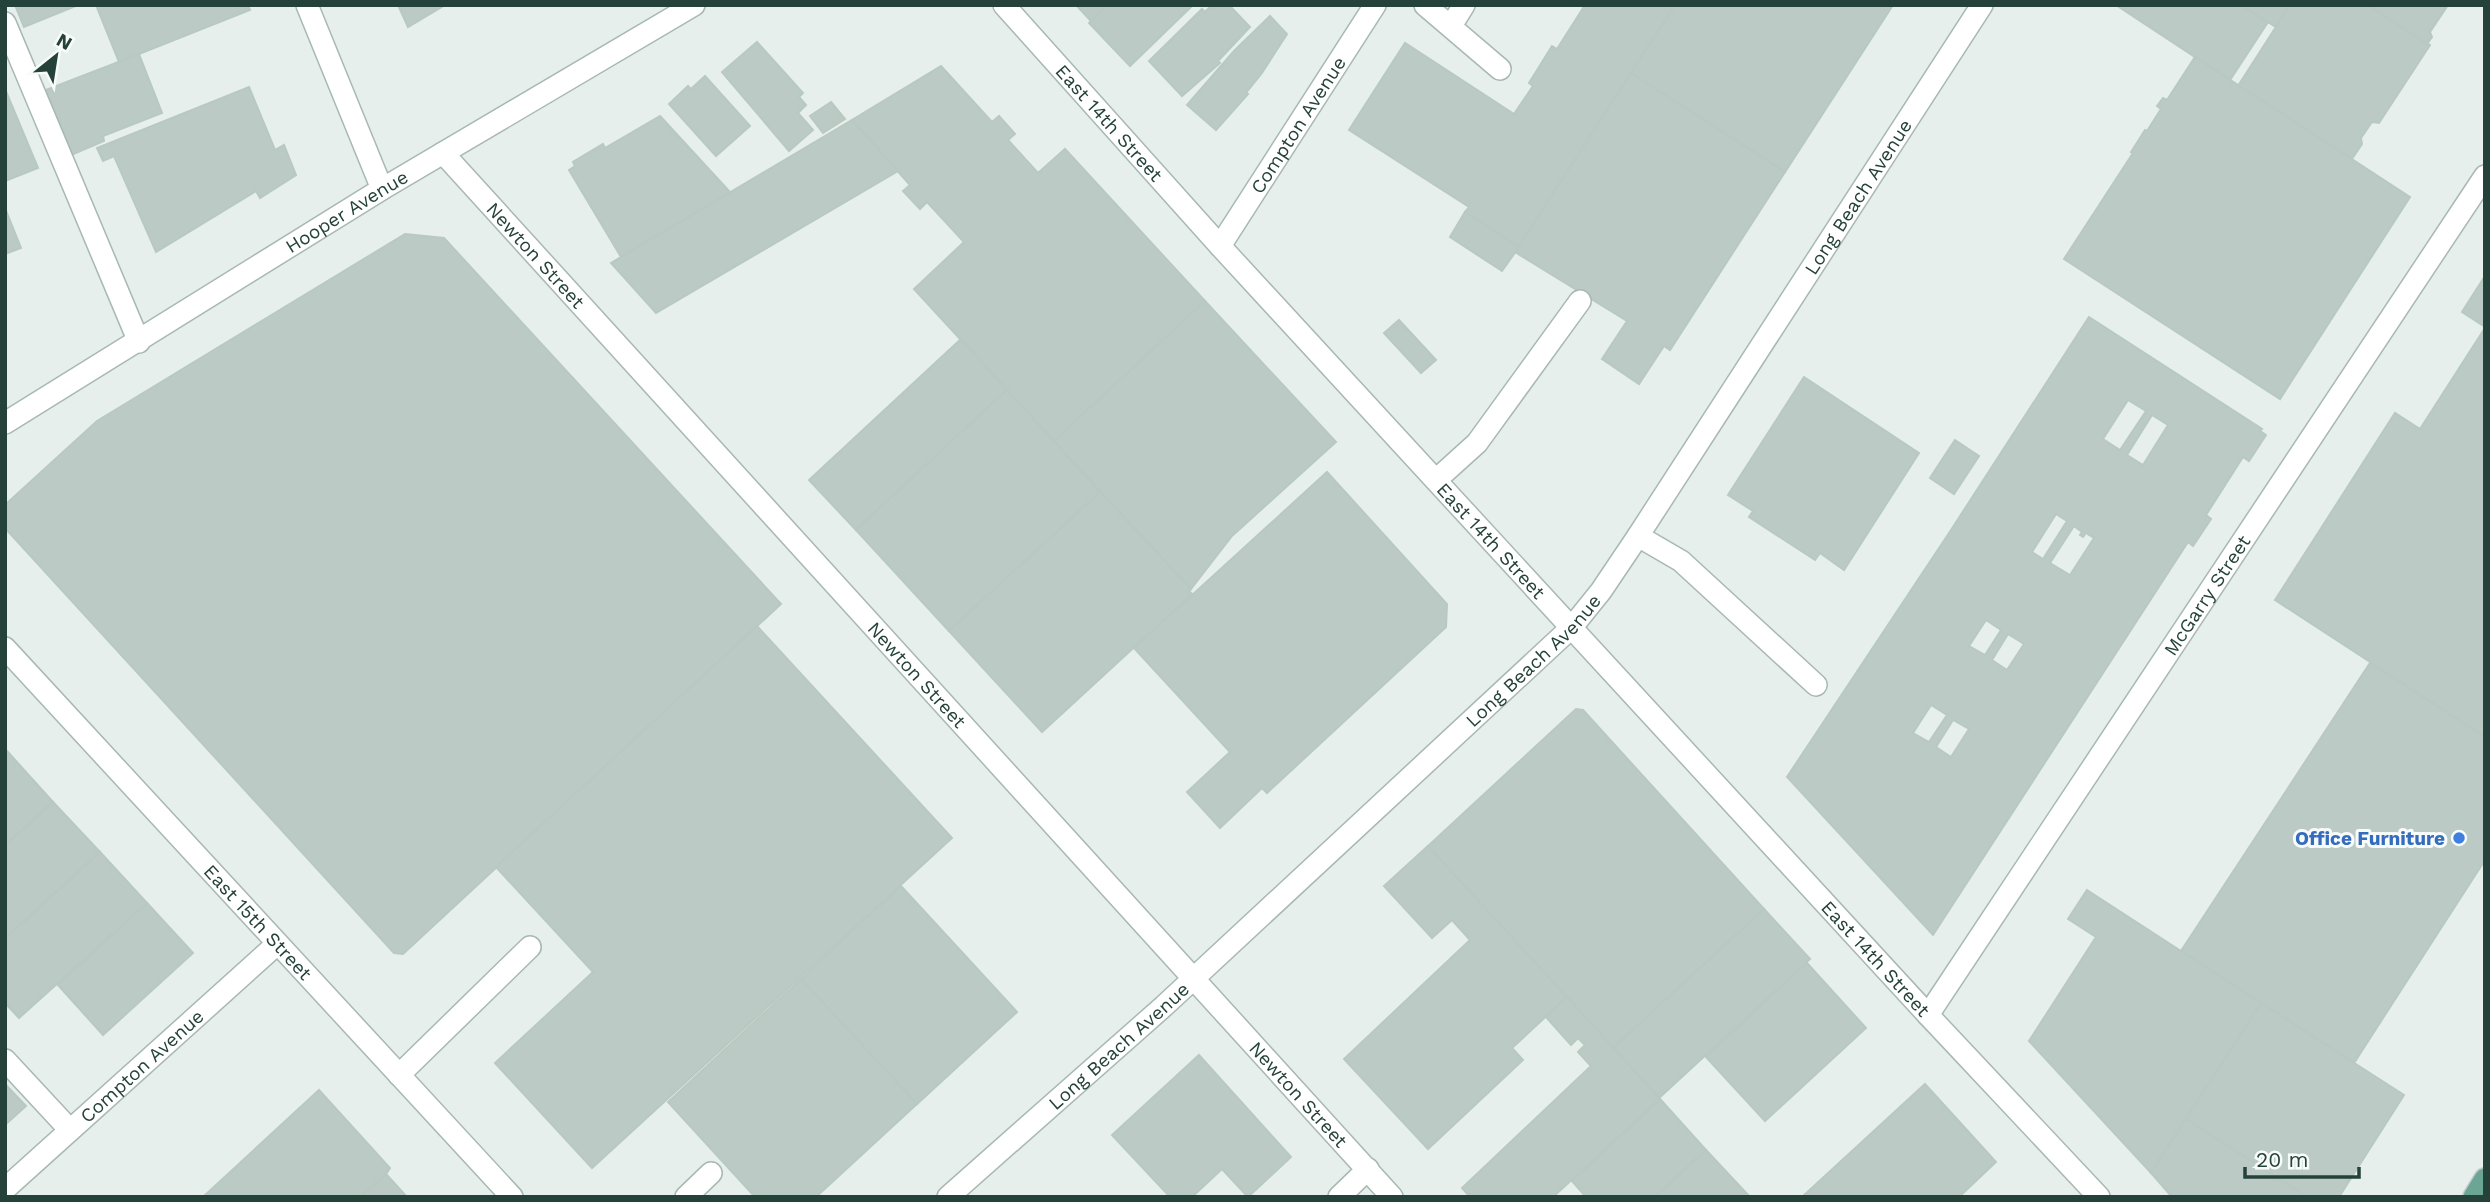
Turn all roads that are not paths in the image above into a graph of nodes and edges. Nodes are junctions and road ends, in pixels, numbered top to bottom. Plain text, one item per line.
1 (307, 5) edge
2 (694, 5) edge
3 (1004, 5) edge
4 (1375, 5) edge
5 (1425, 5) edge
6 (1464, 5) edge
7 (1982, 5) edge
8 (5, 23) edge
9 (1451, 26) junction
10 (1500, 69) dead end
11 (443, 153) junction
12 (2485, 176) edge
13 (383, 188) junction
14 (1220, 246) junction
15 (1580, 301) dead end
16 (139, 342) junction
17 (5, 423) edge
18 (1436, 480) junction
19 (1638, 536) junction
20 (1572, 626) junction
21 (5, 648) edge
22 (1816, 685) dead end
23 (277, 944) junction
24 (530, 947) dead end
25 (1193, 979) junction
26 (1928, 1015) junction
27 (5, 1060) edge
28 (399, 1075) junction
29 (70, 1130) junction
30 (1367, 1169) junction
31 (711, 1173) dead end
32 (2485, 1180) edge
33 (5, 1189) edge
34 (512, 1197) edge
35 (686, 1197) edge
36 (948, 1197) edge
37 (1339, 1197) edge
38 (1392, 1197) edge
39 (2099, 1197) edge
40 (2474, 1197) edge

1 - 13 street
2 - 11 street, Hooper Avenue
3 - 14 street, East 14th Street
4 - 14 street, Compton Avenue
5 - 9 street
6 - 9 street
7 - 19 street, Long Beach Avenue
8 - 16 street
9 - 10 street
11 - 13 street, Hooper Avenue
11 - 25 street, Newton Street
12 - 26 street, McGarry Street
13 - 16 street, Hooper Avenue
14 - 18 street, East 14th Street
15 - 18 street
16 - 17 street, Hooper Avenue
18 - 20 street, East 14th Street
19 - 20 street, Long Beach Avenue
19 - 22 street
20 - 25 street, Long Beach Avenue
20 - 26 street, East 14th Street
21 - 23 street, East 15th Street
23 - 28 street, East 15th Street
23 - 29 street, Compton Avenue
24 - 28 street
25 - 30 street, Newton Street
25 - 36 street, Long Beach Avenue
26 - 39 street, East 14th Street
27 - 29 street
28 - 34 street, East 15th Street
29 - 33 street, Compton Avenue
30 - 37 street
30 - 38 street, Newton Street
31 - 35 street
32 - 40 main road

